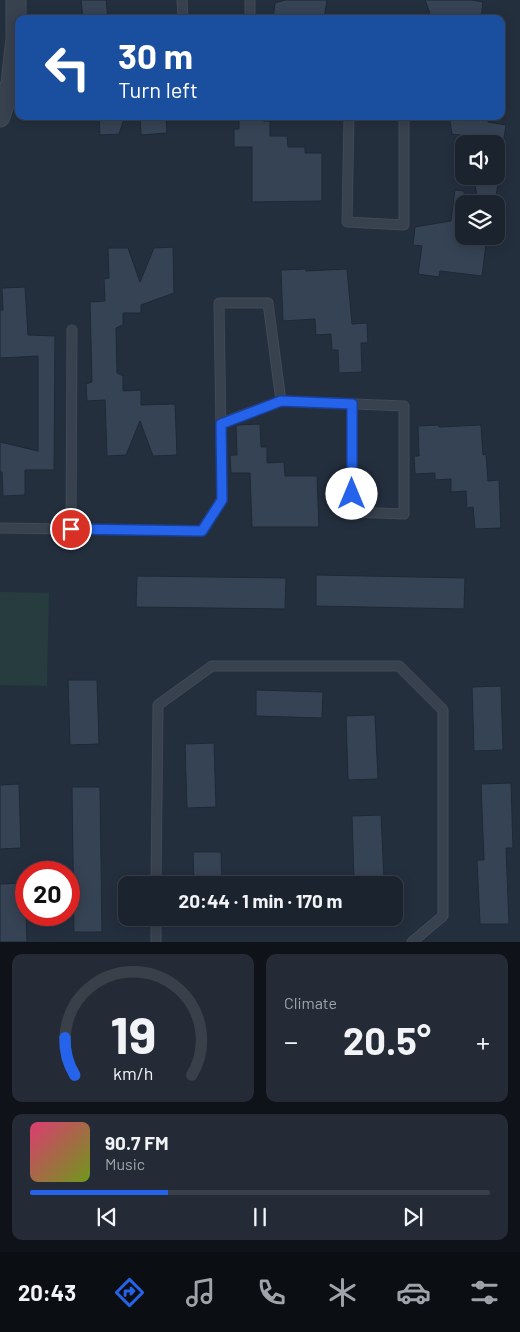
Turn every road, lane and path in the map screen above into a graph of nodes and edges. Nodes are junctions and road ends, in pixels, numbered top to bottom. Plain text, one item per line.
1 (16, 0) edge
2 (182, 0) edge
3 (250, 0) edge
4 (16, 15) edge
5 (183, 15) edge
6 (250, 15) edge
7 (15, 46) edge
8 (0, 117) edge
9 (350, 120) edge
10 (404, 120) edge
11 (72, 330) dead end
12 (281, 401) junction
13 (352, 404) junction
14 (221, 424) junction
15 (0, 528) edge
16 (71, 529) junction
17 (156, 876) edge
18 (156, 926) edge
19 (156, 942) edge
20 (412, 942) edge

1 - 4 street
2 - 5 lane
3 - 6 lane
7 - 8 street
9 - 10 lane
11 - 16 lane
12 - 13 lane
12 - 14 lane
12 - 14 lane
13 - 13 lane
14 - 16 lane
15 - 16 lane
17 - 20 lane
18 - 19 lane

